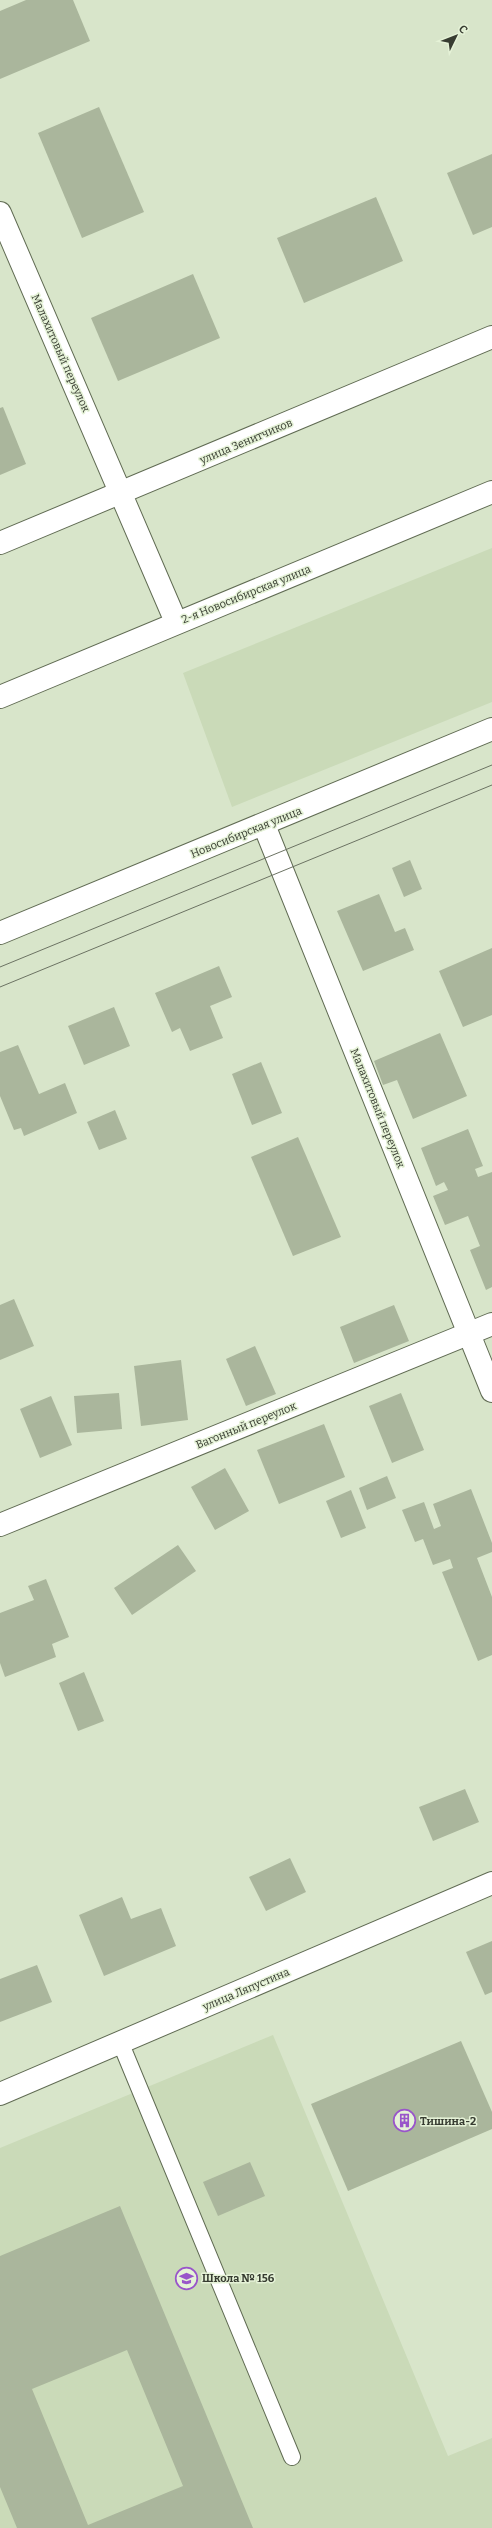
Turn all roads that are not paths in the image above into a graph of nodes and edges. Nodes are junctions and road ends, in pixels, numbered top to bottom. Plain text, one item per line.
1 (0, 213) edge
2 (492, 337) edge
3 (492, 492) edge
4 (122, 493) junction
5 (0, 543) edge
6 (176, 622) junction
7 (0, 697) edge
8 (492, 729) edge
9 (264, 825) junction
10 (0, 934) edge
11 (492, 1324) edge
12 (468, 1334) junction
13 (492, 1391) edge
14 (0, 1525) edge
15 (492, 1883) edge
16 (121, 2044) junction
17 (0, 2094) edge
18 (292, 2457) dead end

1 - 4 street, Малахитовый переулок
2 - 4 street, улица Зенитчиков
3 - 6 street, 2-я Новосибирская улица
4 - 5 street, улица Зенитчиков
4 - 6 street, Малахитовый переулок
6 - 7 street, 2-я Новосибирская улица
8 - 9 street, Новосибирская улица
9 - 10 street, Новосибирская улица
9 - 12 street, Малахитовый переулок
11 - 12 street, Вагонный переулок
12 - 13 street, Малахитовый переулок
12 - 14 street, Вагонный переулок
15 - 16 street, улица Ляпустина
16 - 17 street, улица Ляпустина
16 - 18 lane

